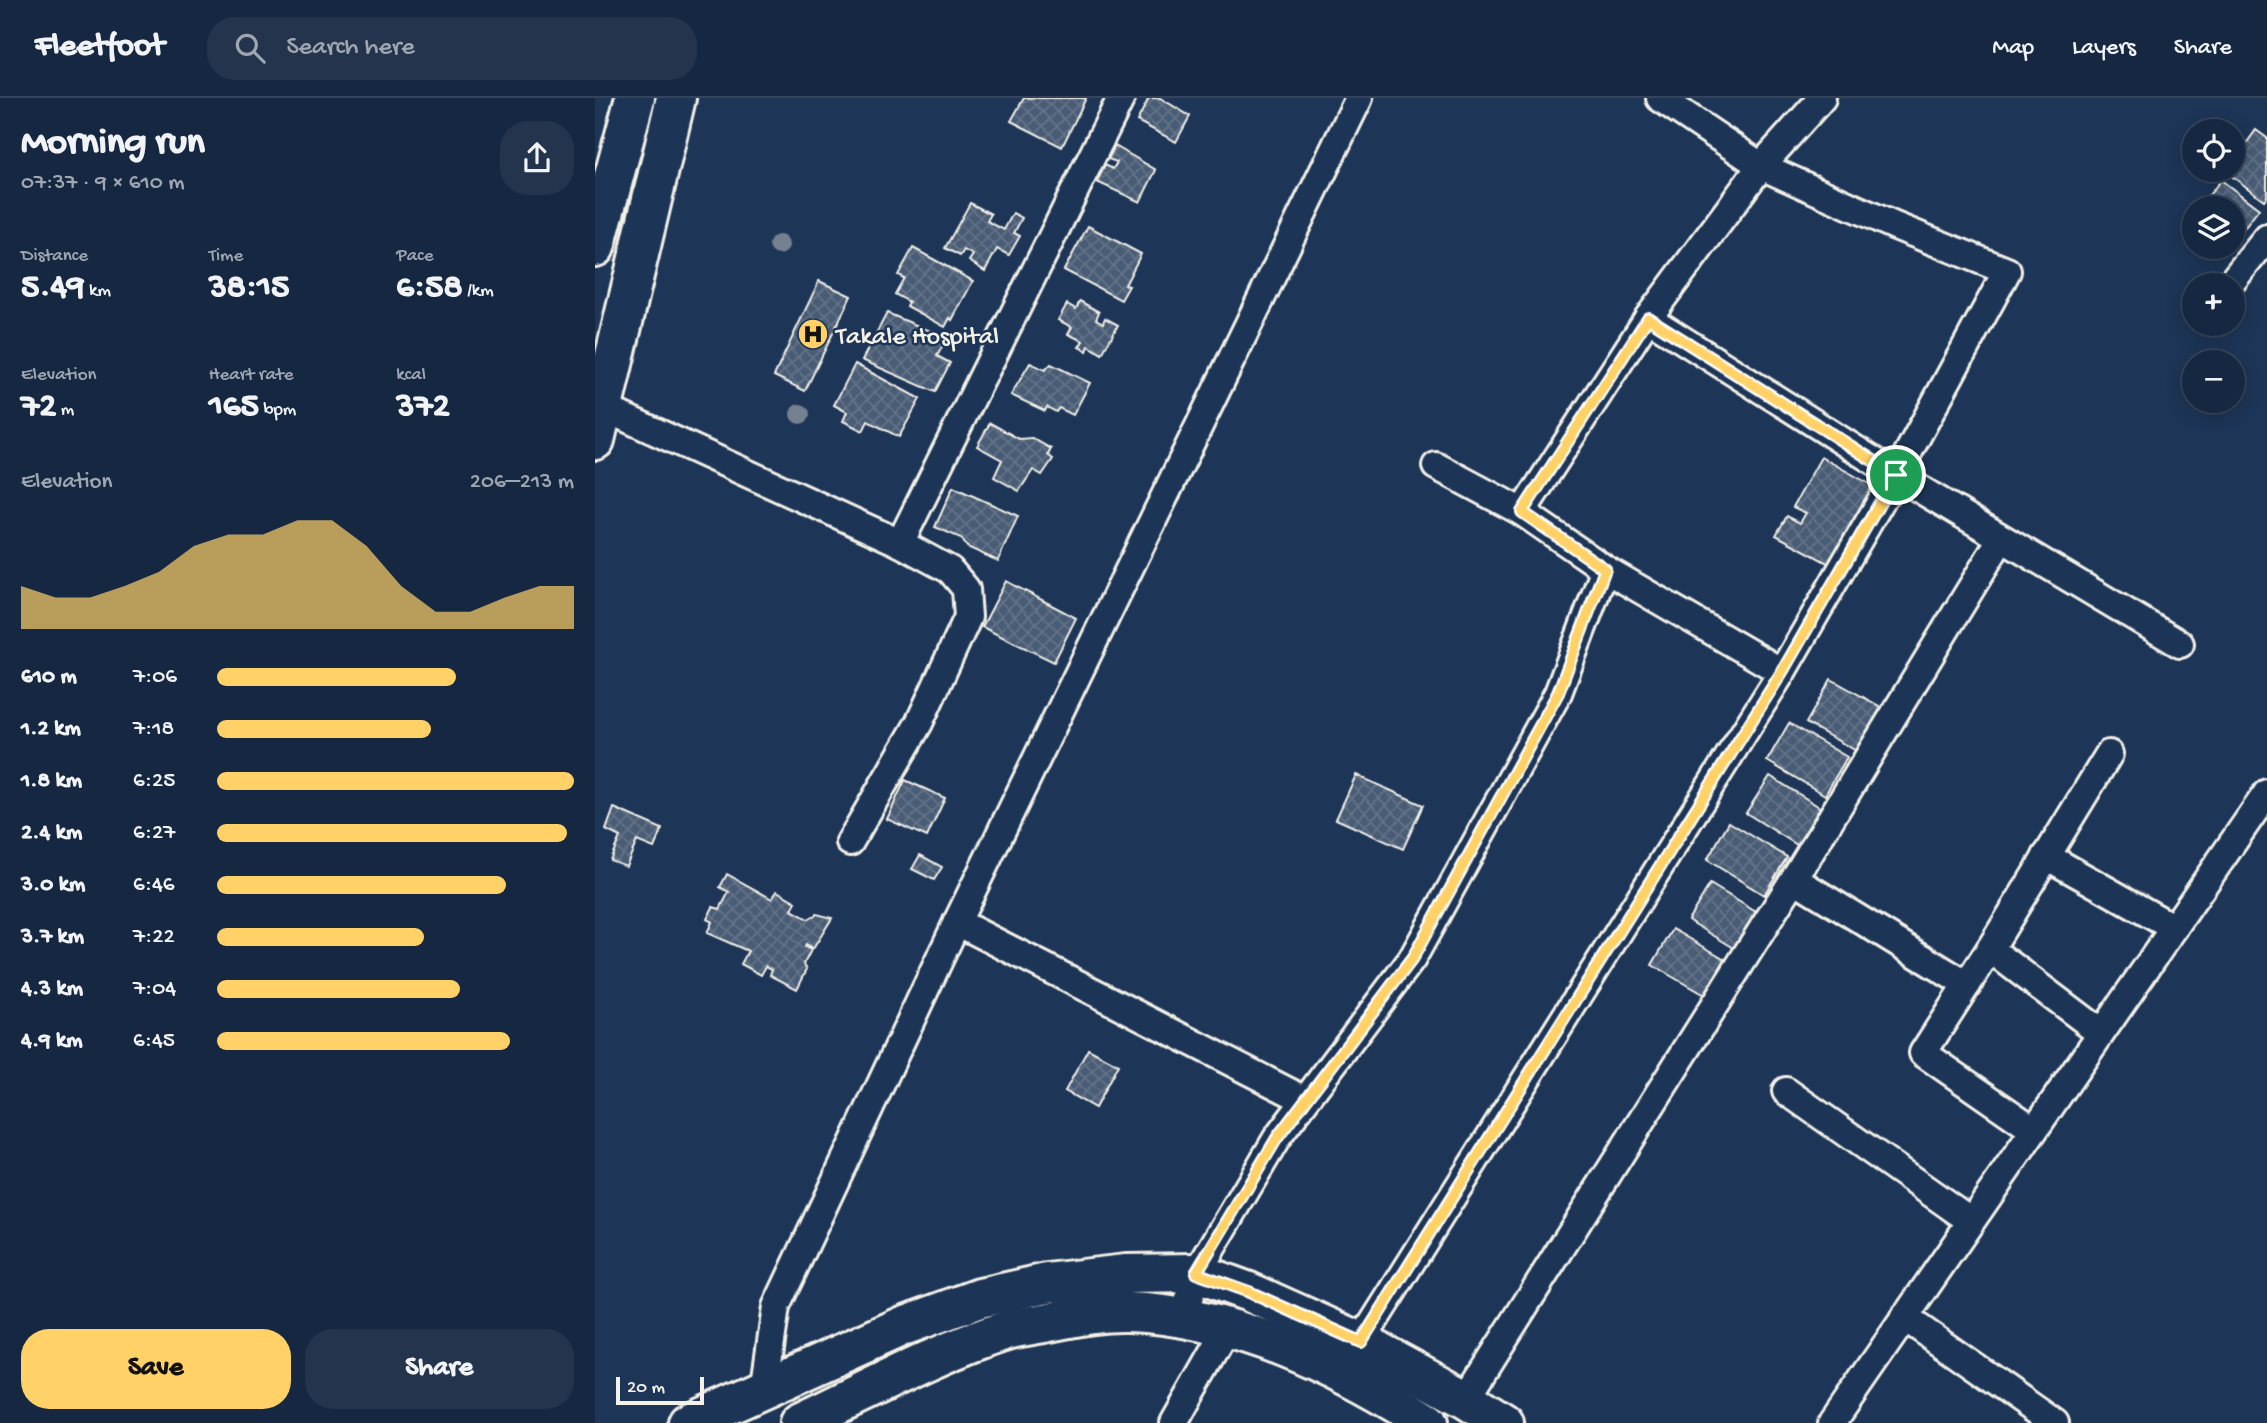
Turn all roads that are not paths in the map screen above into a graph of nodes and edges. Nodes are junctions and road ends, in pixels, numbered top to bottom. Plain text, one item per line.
1 (635, 98) edge
2 (676, 98) edge
3 (1121, 98) edge
4 (1359, 98) edge
5 (1660, 98) edge
6 (1822, 98) edge
7 (1761, 166) junction
8 (2267, 238) edge
9 (595, 247) edge
10 (2239, 273) edge
11 (1648, 318) junction
12 (599, 424) edge
13 (1436, 466) dead end
14 (1896, 475) junction
15 (1522, 512) junction
16 (2001, 539) junction
17 (900, 543) junction
18 (1605, 569) junction
19 (2180, 645) dead end
20 (1782, 672) junction
21 (2109, 754) dead end
22 (2267, 793) edge
23 (850, 842) dead end
24 (2046, 856) junction
25 (1794, 878) junction
26 (957, 922) junction
27 (2174, 928) junction
28 (1990, 949) junction
29 (1967, 985) junction
30 (2101, 1033) junction
31 (1786, 1091) dead end
32 (1305, 1100) junction
33 (2034, 1130) junction
34 (1971, 1221) junction
35 (1196, 1273) junction
36 (1904, 1317) junction
37 (1183, 1319) junction
38 (1228, 1328) junction
39 (1361, 1342) junction
40 (764, 1390) junction
41 (1466, 1399) junction
42 (688, 1423) edge
43 (799, 1423) edge
44 (1174, 1423) edge
45 (1428, 1423) edge
46 (1504, 1423) edge
47 (1832, 1423) edge
48 (2055, 1423) edge

1 - 9 main road
2 - 12 main road
3 - 17 street
4 - 26 street
5 - 7 street
6 - 7 street
7 - 11 street
7 - 14 street
8 - 10 street
11 - 14 street
11 - 15 street
12 - 17 street
13 - 15 street
14 - 16 street
14 - 20 street
15 - 18 street
16 - 19 street
16 - 25 street
17 - 23 street
18 - 20 street
18 - 32 street
20 - 39 street
21 - 24 street
22 - 27 street
24 - 27 street
24 - 28 street
25 - 29 street
25 - 41 street
26 - 32 street
26 - 40 street
27 - 30 street
28 - 29 street
28 - 30 street
29 - 33 street
30 - 33 street
31 - 34 street
32 - 35 street
33 - 34 street
34 - 36 street
35 - 37 street
35 - 39 main road
35 - 40 main road
36 - 47 street
36 - 48 street
37 - 38 main road
37 - 43 main road
38 - 44 street
38 - 45 main road
39 - 41 main road
40 - 42 main road
41 - 46 main road

